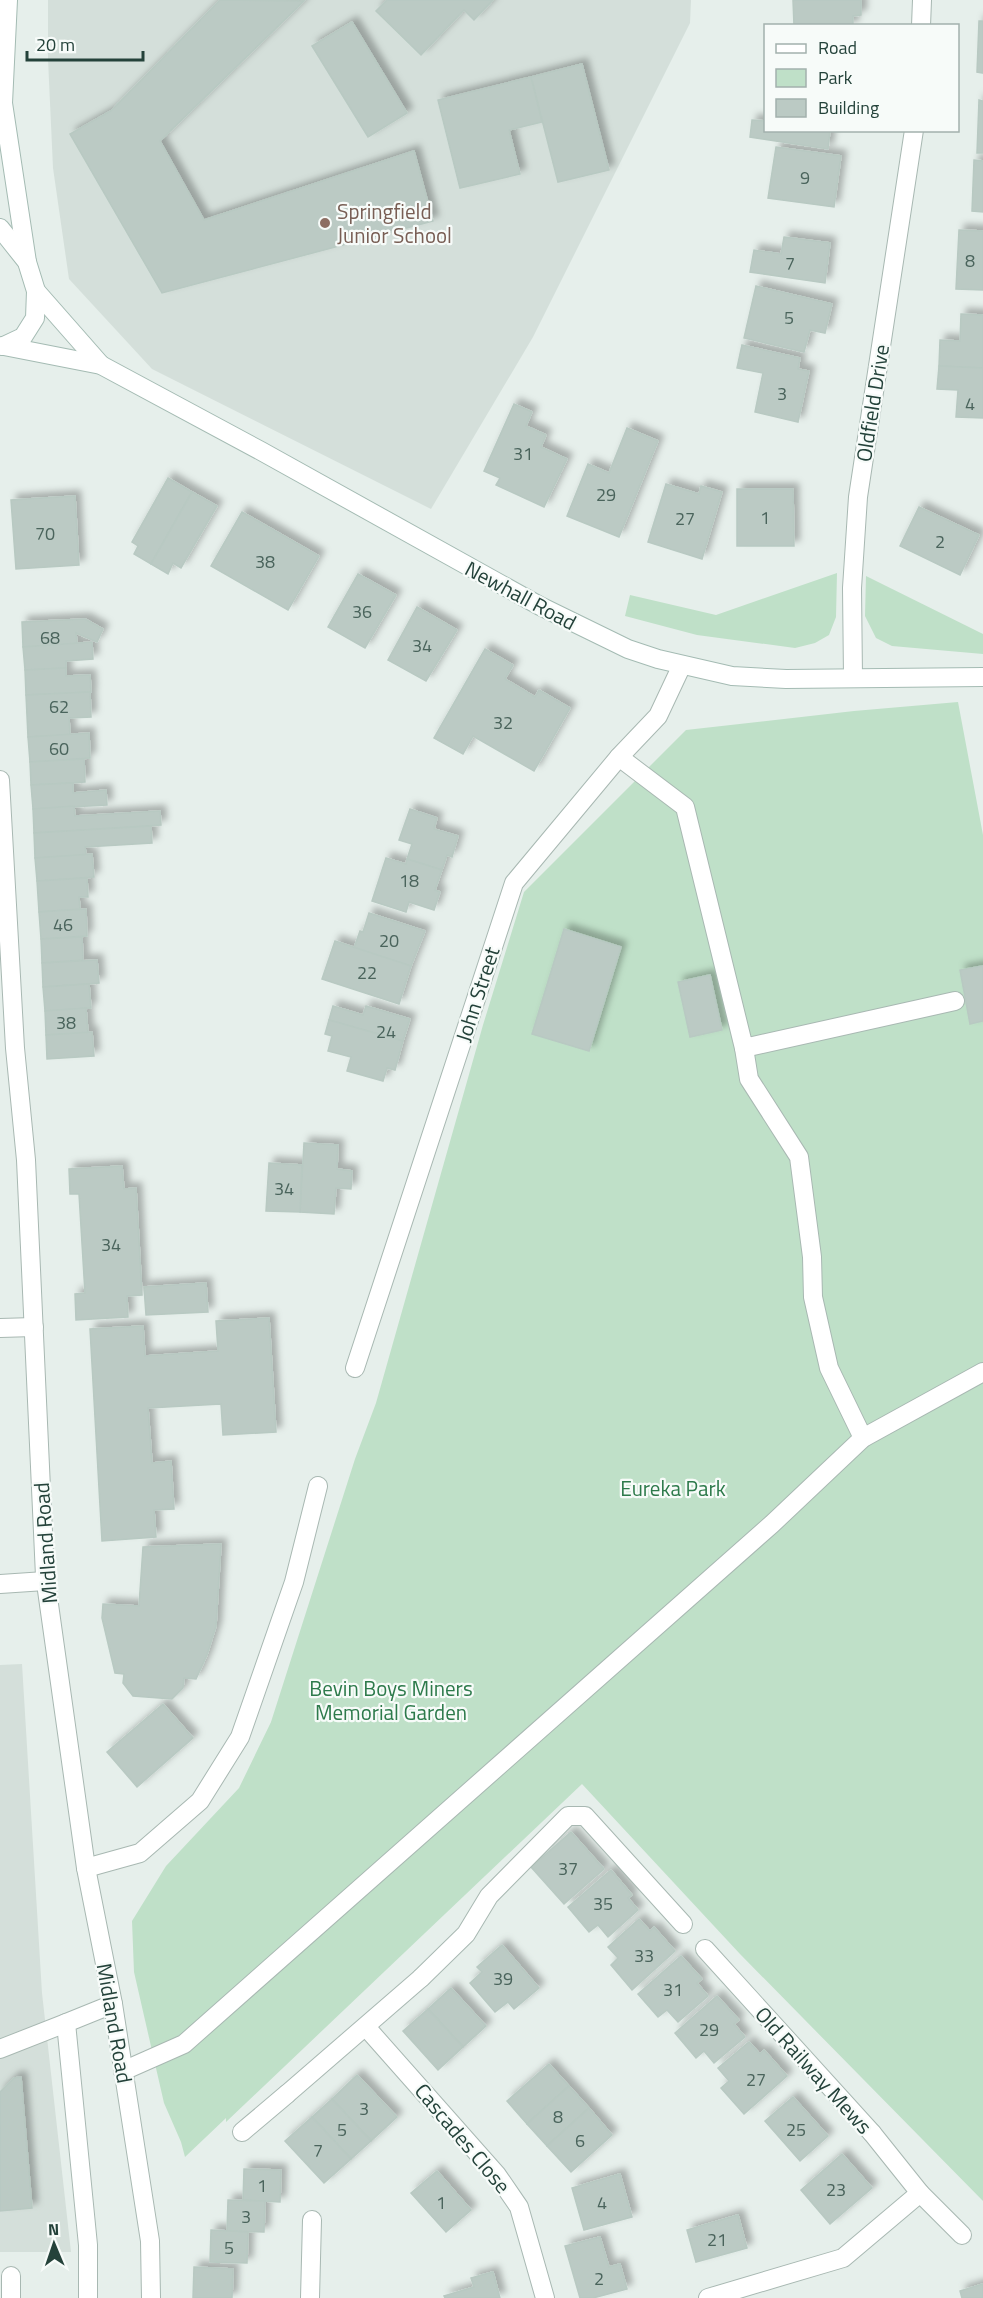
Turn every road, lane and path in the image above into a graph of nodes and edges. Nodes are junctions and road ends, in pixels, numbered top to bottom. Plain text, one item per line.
1 (8, 0) edge
2 (922, 0) edge
3 (921, 24) edge
4 (1, 106) edge
5 (914, 132) edge
6 (0, 228) edge
7 (27, 262) junction
8 (36, 291) junction
9 (2, 346) edge
10 (101, 365) junction
11 (682, 665) junction
12 (853, 677) junction
13 (983, 677) edge
14 (619, 757) junction
15 (0, 780) edge
16 (955, 1001) dead end
17 (7, 1044) edge
18 (744, 1048) junction
19 (34, 1327) junction
20 (0, 1328) edge
21 (355, 1368) dead end
22 (983, 1372) edge
23 (863, 1438) junction
24 (318, 1486) dead end
25 (45, 1581) junction
26 (0, 1584) edge
27 (86, 1868) junction
28 (683, 1924) dead end
29 (705, 1949) dead end
30 (113, 2004) junction
31 (66, 2023) junction
32 (366, 2027) junction
33 (0, 2049) edge
34 (123, 2071) junction
35 (242, 2132) dead end
36 (920, 2193) junction
37 (312, 2220) dead end
38 (962, 2235) dead end
39 (12, 2276) dead end
40 (11, 2298) edge
41 (88, 2298) edge
42 (151, 2298) edge
43 (310, 2298) edge
44 (545, 2298) edge
45 (708, 2298) edge

1 - 4 street
2 - 3 street
4 - 7 street
5 - 12 street, Oldfield Drive
6 - 7 street, Newhall Road
7 - 8 street, Newhall Road
8 - 9 street, Newhall Road
8 - 10 street, Newhall Road
9 - 10 street, Newhall Road
10 - 11 street, Newhall Road
11 - 12 street, Newhall Road
11 - 14 street, John Street
12 - 13 street, Newhall Road
14 - 18 street
14 - 21 street, John Street
15 - 17 street, Midland Road
16 - 18 street
17 - 19 street, Midland Road
18 - 23 street
19 - 20 street
19 - 25 street, Midland Road
22 - 23 street
23 - 34 street
24 - 27 street
25 - 26 street
25 - 27 street, Midland Road
27 - 30 street, Midland Road
28 - 32 street
29 - 36 street, Old Railway Mews
30 - 31 street
30 - 34 street, Midland Road
31 - 33 street
31 - 41 street
32 - 35 street
32 - 44 street, Cascades Close
34 - 42 street, Midland Road
36 - 38 street, Old Railway Mews
36 - 45 street
37 - 43 street
39 - 40 street

